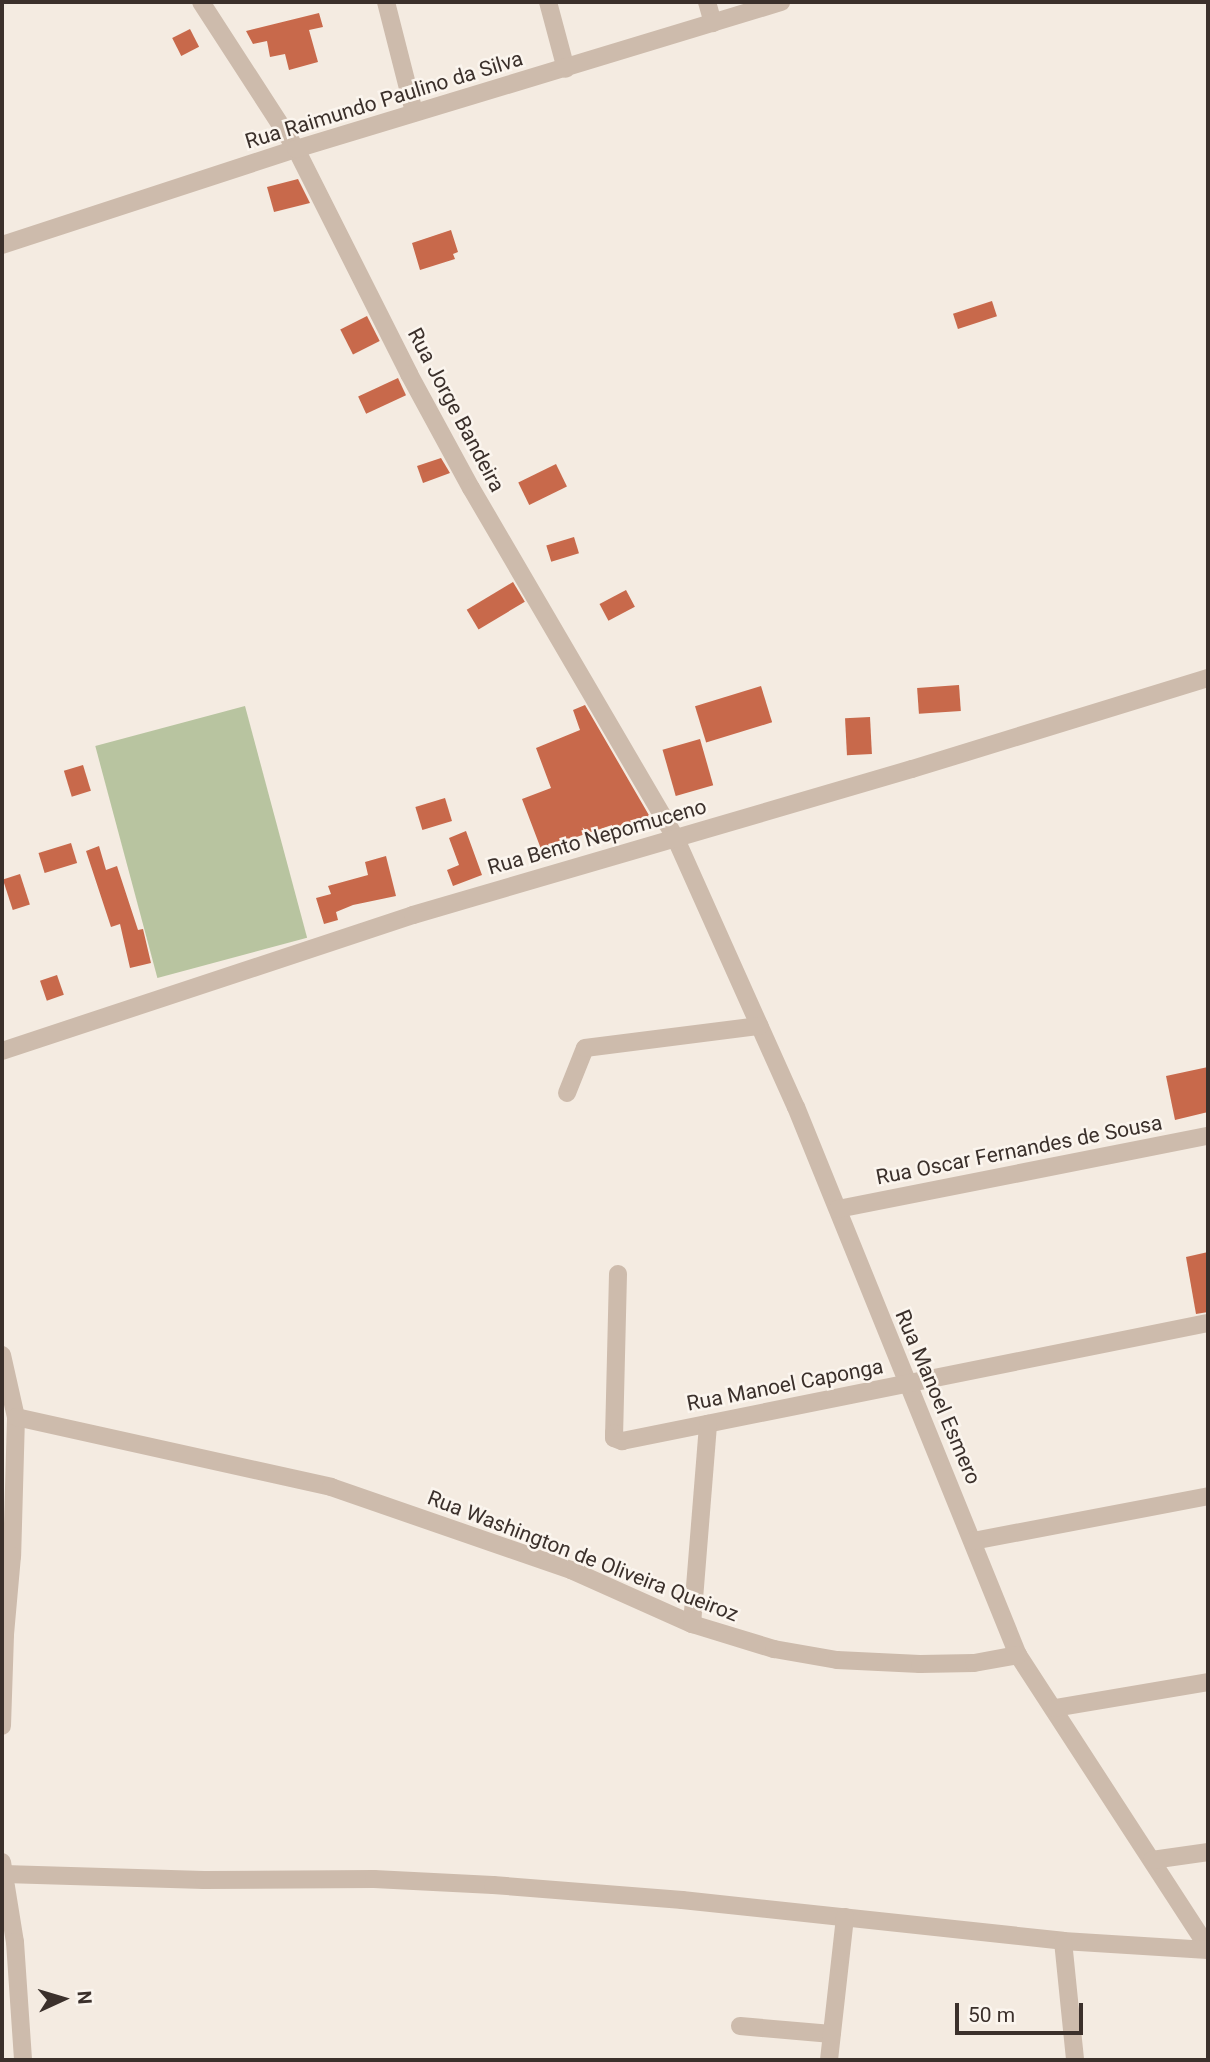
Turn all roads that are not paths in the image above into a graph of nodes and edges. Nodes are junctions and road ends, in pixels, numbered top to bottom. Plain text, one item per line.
1 (201, 2) edge
2 (386, 2) edge
3 (548, 2) edge
4 (707, 2) edge
5 (781, 2) edge
6 (713, 23) junction
7 (566, 69) junction
8 (414, 113) junction
9 (296, 149) junction
10 (2, 245) edge
11 (1208, 678) edge
12 (675, 837) junction
13 (760, 1026) junction
14 (2, 1051) edge
15 (567, 1093) dead end
16 (1208, 1136) edge
17 (838, 1209) junction
18 (618, 1274) dead end
19 (1208, 1323) edge
20 (2, 1355) edge
21 (907, 1384) junction
22 (16, 1417) junction
23 (708, 1423) junction
24 (1208, 1496) edge
25 (973, 1541) junction
26 (692, 1623) junction
27 (1018, 1654) junction
28 (1208, 1682) edge
29 (1055, 1708) junction
30 (2, 1726) edge
31 (1208, 1852) edge
32 (1152, 1860) junction
33 (3, 1868) edge
34 (845, 1917) junction
35 (1063, 1941) junction
36 (1208, 1949) edge
37 (740, 2026) dead end
38 (832, 2034) junction
39 (23, 2060) edge
40 (829, 2060) edge
41 (1076, 2060) edge

1 - 9 street, Rua Jorge Bandeira
2 - 8 street
3 - 7 street
4 - 6 street
5 - 6 street, Rua Raimundo Paulino da Silva
6 - 7 street, Rua Raimundo Paulino da Silva
7 - 8 street, Rua Raimundo Paulino da Silva
8 - 9 street, Rua Raimundo Paulino da Silva
9 - 10 street, Rua Raimundo Paulino da Silva
9 - 12 street, Rua Jorge Bandeira
11 - 12 street, Rua Bento Nepomuceno
12 - 13 street, Rua Manoel Esmero
12 - 14 street, Rua Bento Nepomuceno
13 - 15 street
13 - 17 street, Rua Manoel Esmero
16 - 17 street, Rua Oscar Fernandes de Sousa
17 - 21 street, Rua Manoel Esmero
18 - 23 street, Rua Manoel Caponga
19 - 21 street, Rua Manoel Caponga
20 - 22 street
21 - 23 street, Rua Manoel Caponga
21 - 25 street, Rua Manoel Esmero
22 - 26 street, Rua Washington de Oliveira Queiroz
22 - 30 street
23 - 26 street
24 - 25 street
25 - 27 street, Rua Manoel Esmero
26 - 27 street, Rua Washington de Oliveira Queiroz
27 - 29 street, Rua Manoel Esmero
28 - 29 street
29 - 32 street, Rua Manoel Esmero
31 - 32 street
32 - 36 street, Rua Manoel Esmero
33 - 34 street
33 - 39 street
34 - 35 street
34 - 38 street
35 - 36 street
35 - 41 street
37 - 38 street
38 - 40 street

